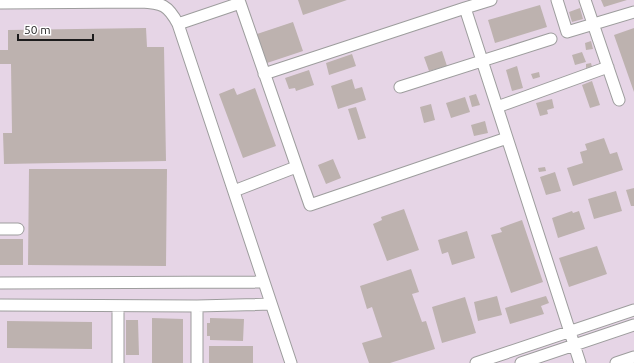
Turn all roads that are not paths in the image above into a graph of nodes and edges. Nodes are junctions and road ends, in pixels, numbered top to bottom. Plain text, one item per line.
1 (491, 0) edge
2 (557, 0) edge
3 (585, 0) edge
4 (0, 3) edge
5 (465, 8) junction
6 (634, 12) edge
7 (178, 24) junction
8 (593, 24) junction
9 (551, 39) dead end
10 (482, 62) junction
11 (608, 68) junction
12 (264, 74) junction
13 (400, 87) dead end
14 (619, 100) dead end
15 (497, 107) junction
16 (507, 138) junction
17 (296, 167) junction
18 (234, 191) junction
19 (0, 229) edge
20 (18, 229) dead end
21 (264, 282) junction
22 (0, 283) edge
23 (271, 304) junction
24 (0, 305) edge
25 (118, 306) junction
26 (197, 306) junction
27 (634, 310) edge
28 (634, 325) edge
29 (570, 332) junction
30 (575, 345) junction
31 (634, 357) edge
32 (482, 362) edge
33 (118, 363) edge
34 (197, 363) edge
35 (291, 363) edge
36 (520, 363) edge
37 (580, 363) edge
38 (616, 363) edge

1 - 5 street
2 - 8 street
3 - 8 street
4 - 7 street
5 - 10 street
5 - 12 street
6 - 8 street
7 - 12 street
7 - 18 street
8 - 11 street
9 - 10 street
10 - 13 street
10 - 15 street
11 - 14 street
11 - 15 street
12 - 17 street
15 - 16 street
16 - 17 street
16 - 29 street
17 - 18 street
18 - 21 street
19 - 20 street
21 - 22 street
21 - 23 street
23 - 26 street
23 - 35 street
24 - 25 street
25 - 26 street
25 - 33 street
26 - 34 street
27 - 29 street
28 - 30 street
29 - 30 street
29 - 32 street
30 - 36 street
30 - 37 street
31 - 38 street

